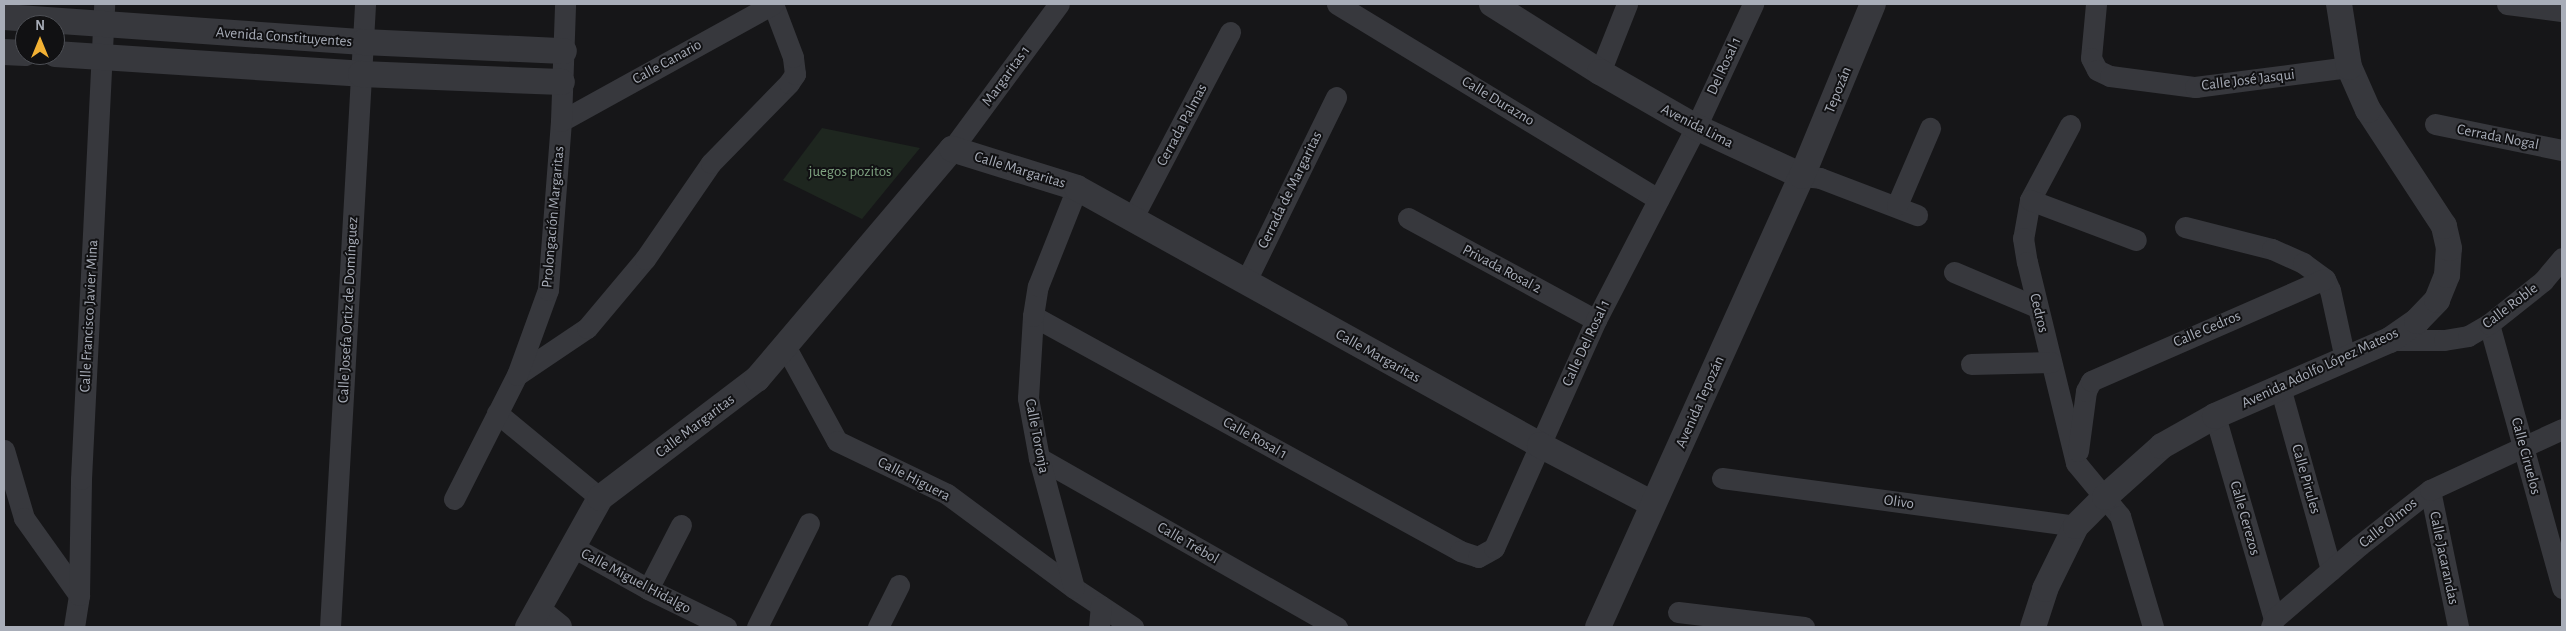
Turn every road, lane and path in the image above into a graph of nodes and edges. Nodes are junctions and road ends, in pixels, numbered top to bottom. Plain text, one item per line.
1 (365, 4) edge
2 (565, 4) edge
3 (773, 4) edge
4 (1059, 4) edge
5 (1337, 4) edge
6 (1627, 4) edge
7 (1753, 4) edge
8 (1873, 4) edge
9 (2096, 4) edge
10 (2339, 4) edge
11 (2507, 4) edge
12 (1502, 6) edge
13 (2562, 11) edge
14 (103, 14) edge
15 (4, 17) edge
16 (1230, 32) dead end
17 (363, 42) junction
18 (564, 51) junction
19 (65, 54) edge
20 (100, 56) junction
21 (2349, 67) junction
22 (1600, 72) junction
23 (361, 74) junction
24 (562, 82) junction
25 (1336, 97) dead end
26 (561, 121) junction
27 (2434, 124) dead end
28 (2070, 125) dead end
29 (1696, 127) junction
30 (1930, 128) dead end
31 (952, 149) junction
32 (2562, 150) edge
33 (1802, 176) junction
34 (1077, 188) junction
35 (1658, 199) junction
36 (2030, 200) junction
37 (1897, 205) junction
38 (1917, 215) dead end
39 (1133, 218) junction
40 (1408, 218) dead end
41 (2185, 227) dead end
42 (2136, 240) dead end
43 (2562, 258) edge
44 (1954, 272) dead end
45 (2325, 278) junction
46 (1245, 283) junction
47 (2037, 308) junction
48 (1033, 316) junction
49 (1596, 320) junction
50 (2489, 324) junction
51 (2390, 340) junction
52 (785, 346) junction
53 (2345, 359) junction
54 (2051, 362) junction
55 (1971, 364) dead end
56 (517, 375) junction
57 (2280, 387) junction
58 (497, 413) junction
59 (2216, 416) junction
60 (2562, 429) edge
61 (1540, 446) junction
62 (2525, 447) junction
63 (4, 450) edge
64 (1039, 458) junction
65 (2076, 463) junction
66 (1722, 478) dead end
67 (2430, 490) junction
68 (2105, 497) junction
69 (600, 498) junction
70 (454, 499) dead end
71 (1653, 504) junction
72 (809, 523) dead end
73 (681, 525) dead end
74 (2076, 526) junction
75 (573, 547) junction
76 (1478, 557) joint
77 (2331, 570) junction
78 (899, 585) dead end
79 (1074, 588) junction
80 (2562, 588) edge
81 (648, 589) junction
82 (79, 595) junction
83 (1102, 606) junction
84 (1678, 612) dead end
85 (533, 619) edge
86 (2273, 623) edge
87 (326, 624) edge
88 (74, 627) edge
89 (559, 627) edge
90 (726, 627) edge
91 (757, 627) edge
92 (878, 627) edge
93 (1099, 627) edge
94 (1134, 627) edge
95 (1337, 627) edge
96 (1598, 627) edge
97 (1804, 627) edge
98 (2033, 627) edge
99 (2153, 627) edge
100 (2458, 627) edge

1 - 17 street, Calle Josefa Ortiz de Domínguez
2 - 18 street, Prolongación Margaritas
3 - 26 street, Calle Canario
3 - 56 street
4 - 31 street, Margaritas 1
5 - 35 street, Calle Durazno
6 - 22 street
7 - 29 street, Del Rosal 1
8 - 33 street, Tepozán
9 - 21 street, Calle José Jasqui
10 - 21 street, Avenida Adolfo López Mateos
11 - 13 street
12 - 22 street, Avenida Lima
14 - 15 street, Avenida Constituyentes
14 - 17 street, Avenida Constituyentes
14 - 20 street, Calle Francisco Javier Mina
16 - 39 street, Cerrada Palmas
17 - 18 street, Avenida Constituyentes
17 - 23 street, Calle Josefa Ortiz de Domínguez
18 - 24 street, Prolongación Margaritas
19 - 20 street, Avenida Constituyentes
20 - 23 street, Avenida Constituyentes
20 - 82 street, Calle Francisco Javier Mina
21 - 51 street, Avenida Adolfo López Mateos
22 - 29 street, Avenida Lima
23 - 24 street, Avenida Constituyentes
23 - 87 street, Calle Josefa Ortiz de Domínguez
24 - 26 street, Prolongación Margaritas
25 - 46 street, Cerrada de Margaritas
26 - 56 street, Prolongación Margaritas
27 - 32 street, Cerrada Nogal
28 - 36 street, Cedros
29 - 33 street, Avenida Lima
29 - 35 street, Calle Del Rosal 1
30 - 37 street
31 - 34 street, Calle Margaritas
31 - 52 street, Calle Margaritas
33 - 37 street, Avenida Lima
33 - 71 street, Avenida Tepozán
34 - 39 street, Calle Margaritas
34 - 48 street, Calle Toronja
35 - 49 street, Calle Del Rosal 1
36 - 42 street
36 - 47 street, Cedros
37 - 38 street, Avenida Lima
39 - 46 street, Calle Margaritas
40 - 49 street, Privada Rosal 2
41 - 45 street
43 - 50 street, Calle Roble
44 - 47 street
45 - 53 street
45 - 65 street, Calle Cedros
46 - 61 street, Calle Margaritas
47 - 54 street, Cedros
48 - 64 street, Calle Toronja
48 - 76 street, Calle Rosal 1
49 - 61 street, Calle Del Rosal 1
50 - 51 street, Calle Roble
50 - 62 street, Calle Ciruelos
51 - 53 street, Avenida Adolfo López Mateos
52 - 69 street, Calle Margaritas
52 - 79 street, Calle Higuera
53 - 57 street, Avenida Adolfo López Mateos
54 - 55 street
54 - 65 street, Cedros
56 - 58 street, Prolongación Margaritas
57 - 59 street, Avenida Adolfo López Mateos
57 - 77 street, Calle Pirules
58 - 69 street
58 - 70 street, Prolongación Margaritas
59 - 68 street, Avenida Adolfo López Mateos
59 - 86 street, Calle Cerezos
60 - 62 street, Calle Olmos
61 - 71 street, Calle Margaritas
61 - 76 street, Calle Del Rosal 1
62 - 67 street, Calle Olmos
62 - 80 street, Calle Ciruelos
63 - 82 street
64 - 79 street, Calle Toronja
64 - 95 street, Calle Trébol
65 - 68 street, Cedros
66 - 74 street, Olivo
67 - 77 street, Calle Olmos
67 - 100 street, Calle Jacarandas
68 - 74 street, Avenida Adolfo López Mateos
68 - 99 street, Cedros
69 - 75 street, Calle Margaritas
71 - 96 street, Avenida Tepozán
72 - 91 street
73 - 81 street
74 - 98 street, Avenida Adolfo López Mateos
75 - 81 street, Calle Miguel Hidalgo
75 - 85 street, Calle Margaritas
77 - 86 street, Calle Olmos
78 - 92 street
79 - 83 street
81 - 90 street, Calle Miguel Hidalgo
82 - 88 street, Calle Francisco Javier Mina
83 - 93 street
83 - 94 street
84 - 97 street
85 - 89 street

